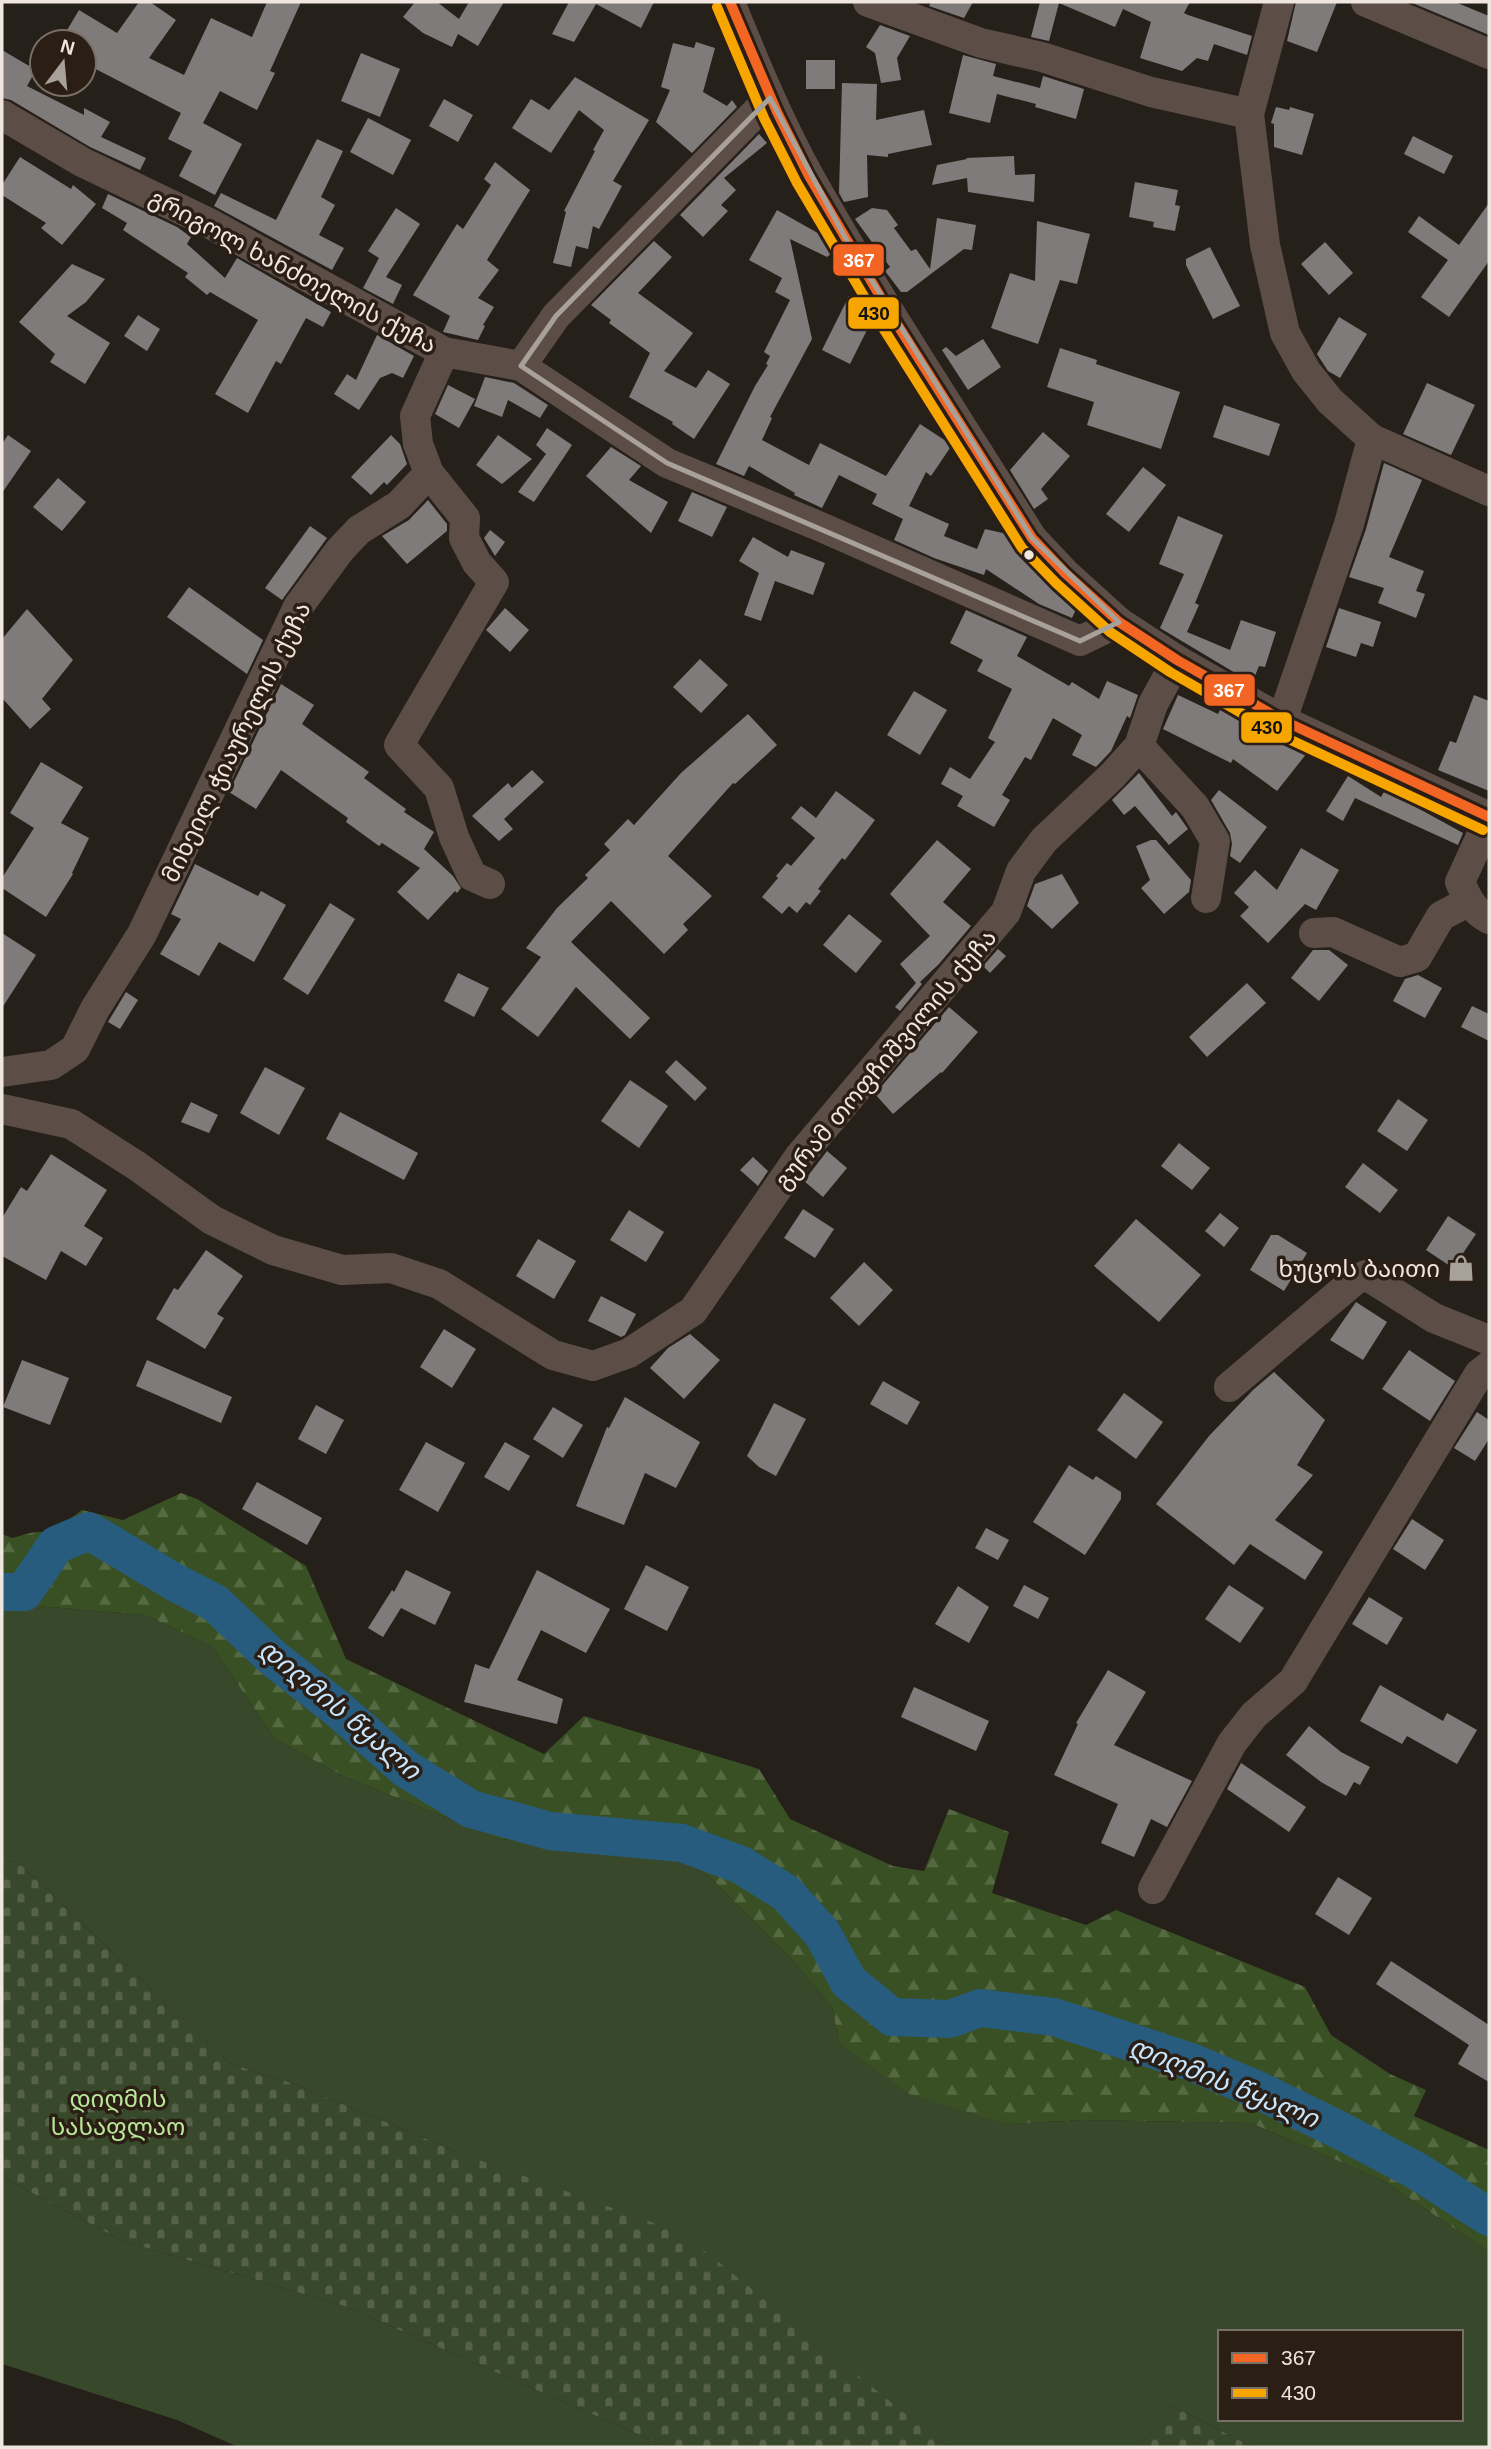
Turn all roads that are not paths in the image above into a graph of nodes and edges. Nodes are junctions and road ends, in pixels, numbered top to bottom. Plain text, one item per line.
1 (730, 2) edge
2 (868, 2) edge
3 (1279, 2) edge
4 (1366, 2) edge
5 (1489, 54) edge
6 (769, 98) junction
7 (1249, 114) junction
8 (2, 115) edge
9 (444, 352) junction
10 (521, 366) junction
11 (1372, 439) junction
12 (429, 473) junction
13 (1489, 491) edge
14 (1119, 622) junction
15 (1177, 660) junction
16 (1282, 720) junction
17 (1139, 746) junction
18 (1489, 818) edge
19 (490, 884) dead end
20 (1206, 898) dead end
21 (1479, 911) edge
22 (1314, 933) dead end
23 (2, 1072) edge
24 (2, 1109) edge
25 (1489, 1340) edge
26 (1489, 1366) edge
27 (1229, 1388) dead end
28 (1153, 1889) dead end

1 - 6 street
2 - 7 street
3 - 7 street
4 - 5 street
6 - 10 street
6 - 14 street
7 - 11 street
8 - 9 street, გრიგოლ ხანძთელის ქუჩა
9 - 10 street, გრიგოლ ხანძთელის ქუჩა
9 - 12 street
10 - 14 street, გრიგოლ ხანძთელის ქუჩა
11 - 13 street
11 - 16 street
12 - 19 street
12 - 23 street, მიხეილ ჭიაურელის ქუჩა
14 - 15 street
15 - 16 street
15 - 17 street, გურამ თოფჩიშვილის ქუჩა
16 - 18 street
17 - 20 street
17 - 24 street, გურამ თოფჩიშვილის ქუჩა
18 - 21 street
21 - 22 street
25 - 27 street
26 - 28 street

